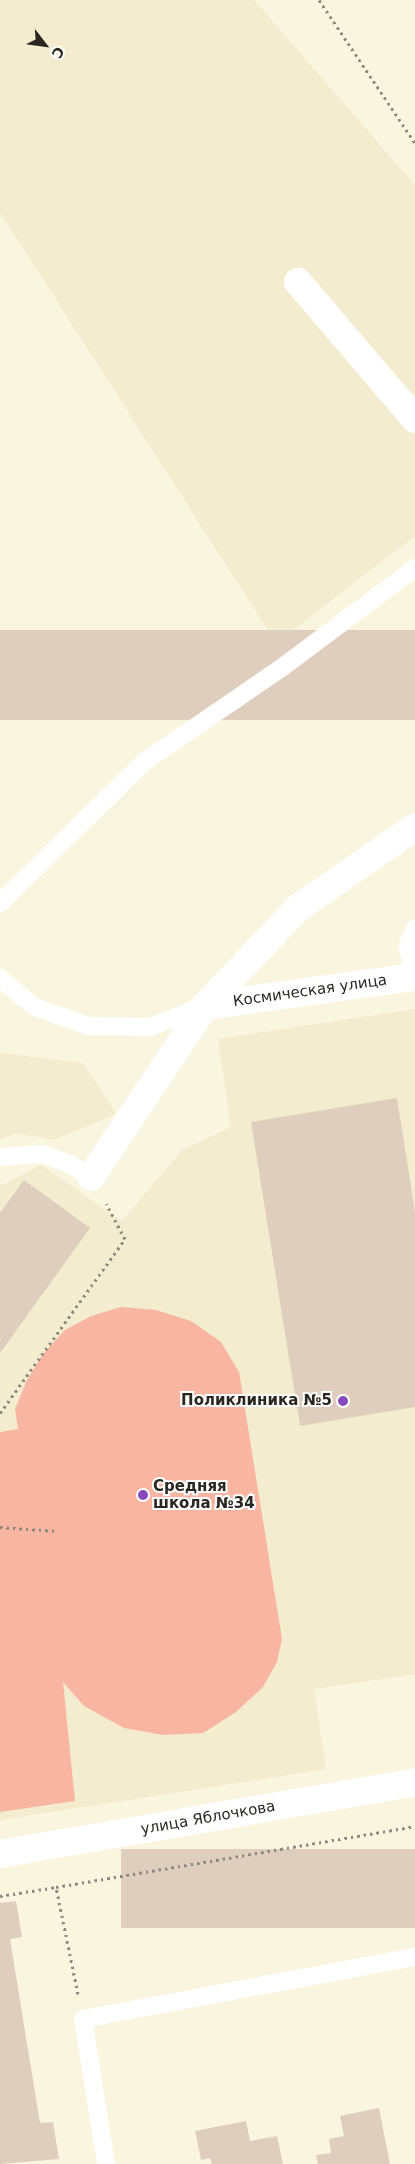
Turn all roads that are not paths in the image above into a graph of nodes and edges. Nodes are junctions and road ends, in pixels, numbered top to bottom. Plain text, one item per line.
1 (298, 282) dead end
2 (415, 419) edge
3 (414, 572) edge
4 (415, 827) edge
5 (0, 903) edge
6 (415, 928) edge
7 (414, 977) edge
8 (0, 978) edge
9 (205, 1006) junction
10 (0, 1157) edge
11 (91, 1177) joint
12 (415, 1782) edge
13 (0, 1854) edge
14 (415, 1957) edge
15 (106, 2164) edge

1 - 2 street
3 - 5 lane
4 - 9 street
6 - 7 lane
7 - 9 street, Космическая улица
8 - 9 lane
9 - 11 street
10 - 11 lane
12 - 13 street, улица Яблочкова
14 - 15 lane

